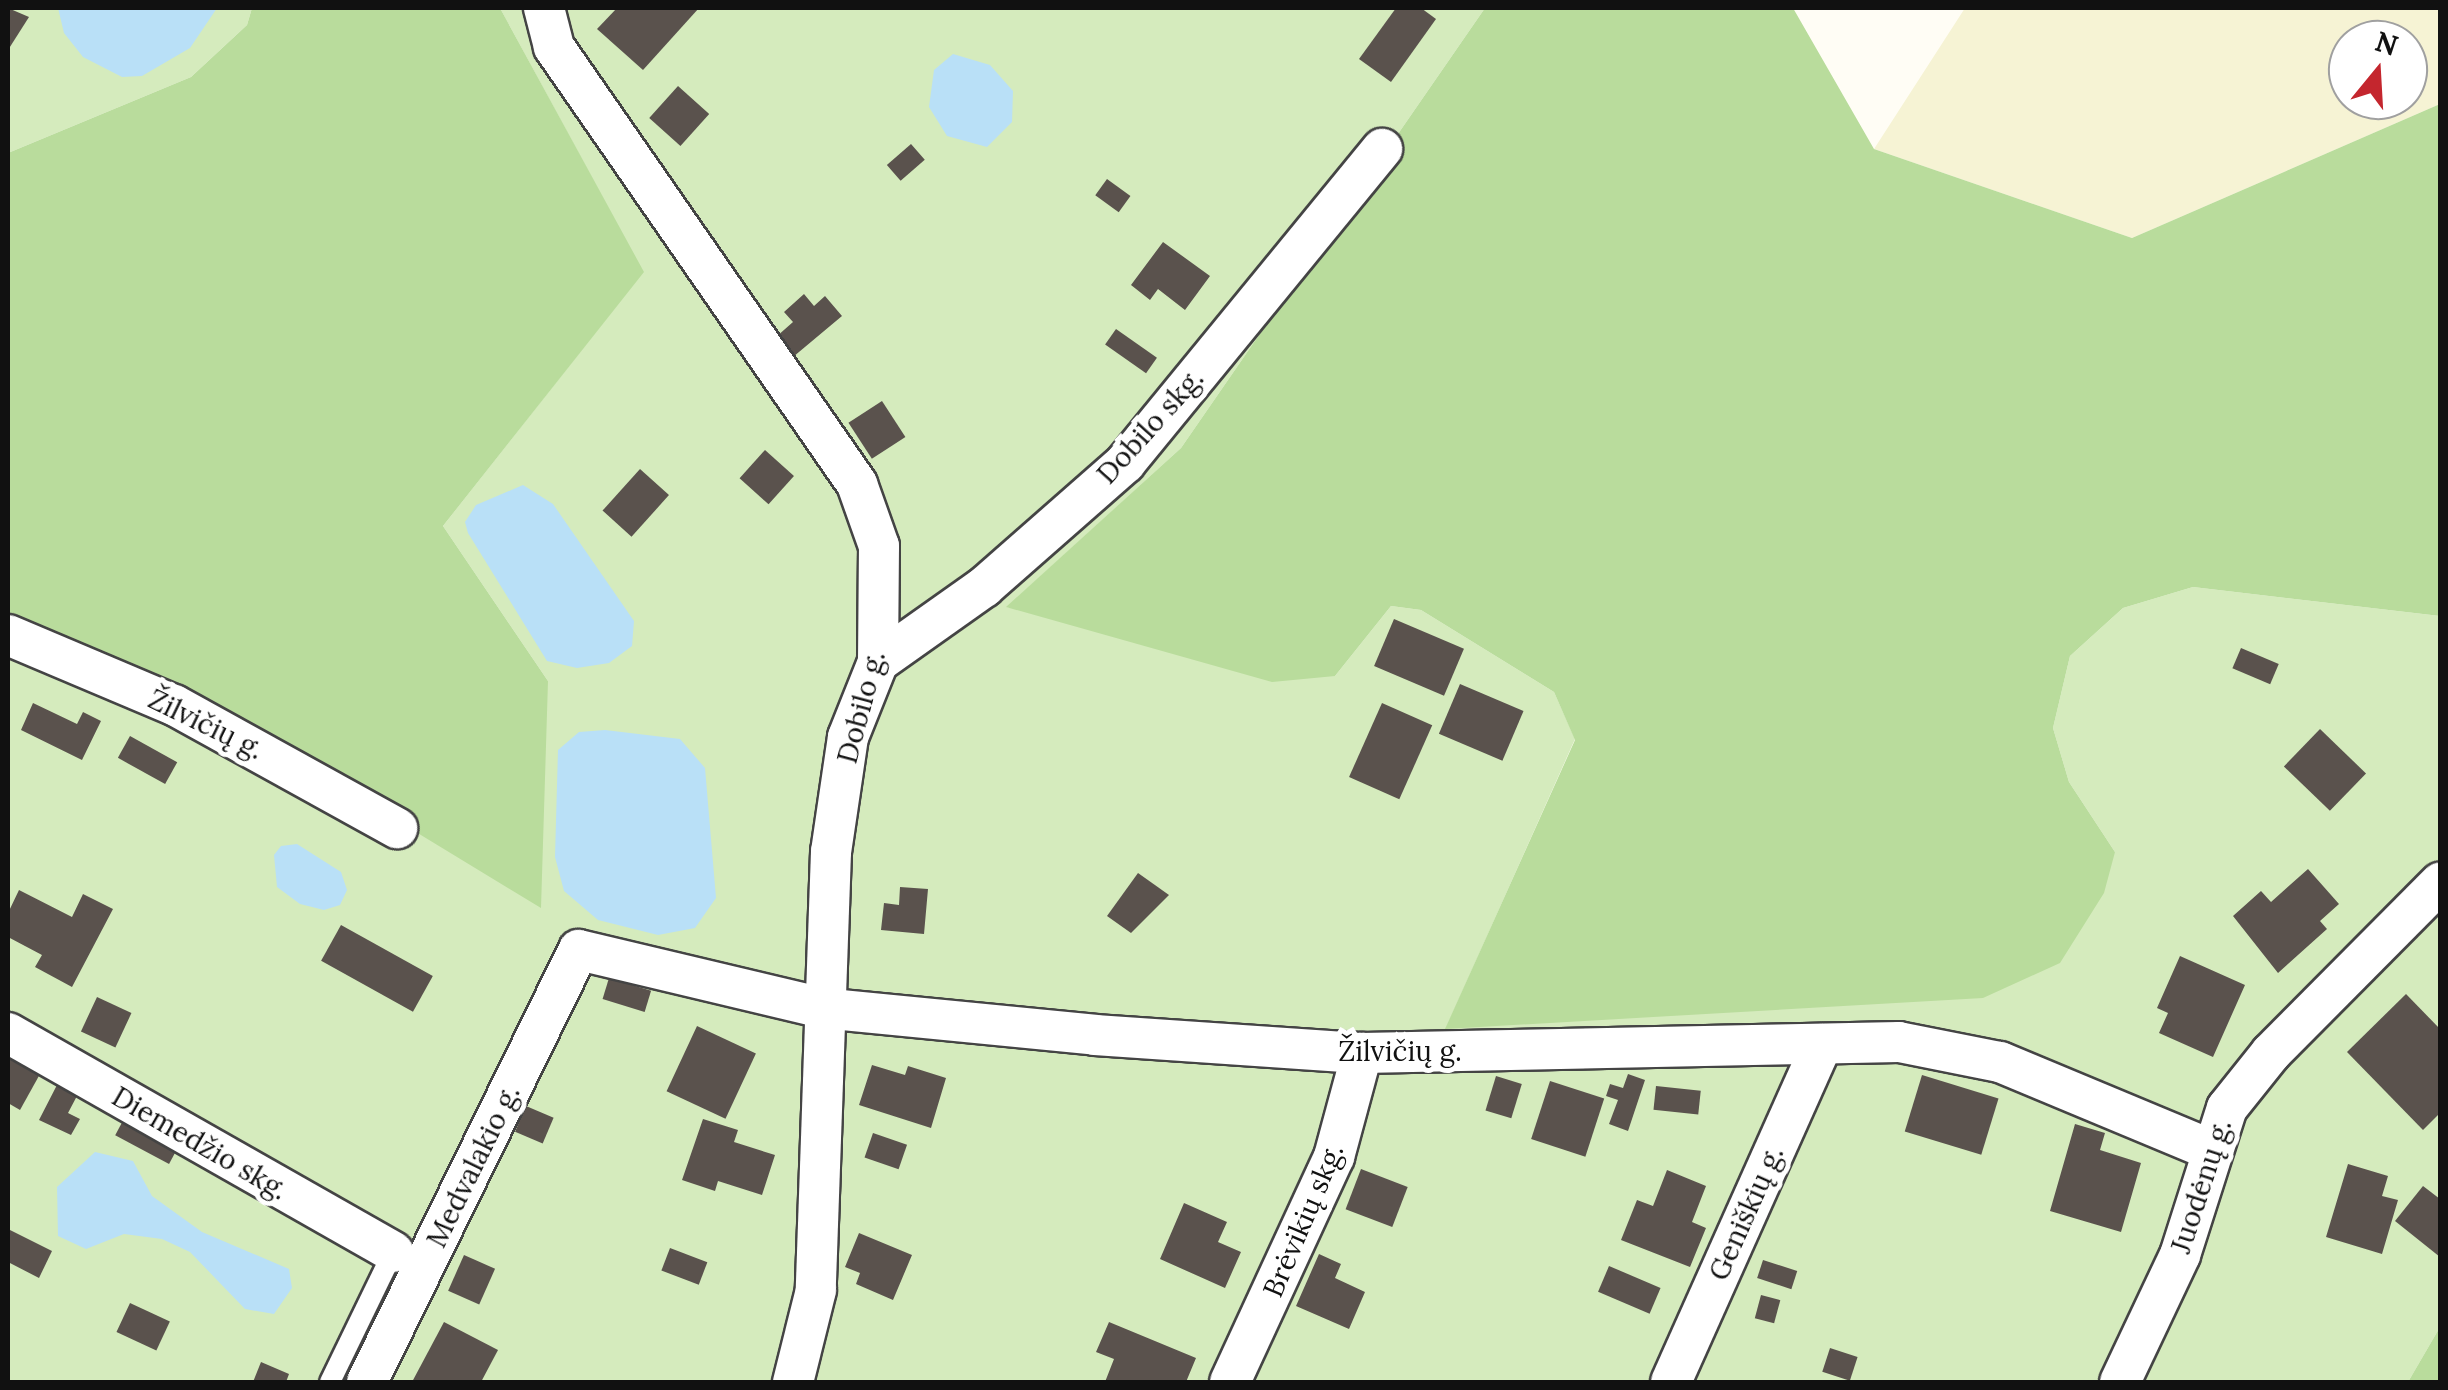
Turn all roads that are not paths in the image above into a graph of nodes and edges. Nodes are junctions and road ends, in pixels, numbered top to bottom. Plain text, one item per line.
1 (544, 8) edge
2 (1382, 149) dead end
3 (8, 635) edge
4 (878, 662) junction
5 (397, 828) dead end
6 (2440, 884) edge
7 (579, 950) joint
8 (822, 1008) junction
9 (8, 1033) edge
10 (1822, 1044) junction
11 (1362, 1053) junction
12 (2210, 1150) junction
13 (393, 1252) joint
14 (330, 1382) edge
15 (367, 1382) edge
16 (793, 1382) edge
17 (1230, 1382) edge
18 (1671, 1382) edge
19 (2120, 1382) edge

1 - 4 street, Dobilo g.
2 - 4 street, Dobilo skg.
3 - 5 street, Žilvičių g.
4 - 8 street, Dobilo g.
6 - 12 street, Juodėnų g.
7 - 8 street, Žilvičių g.
7 - 15 street, Medvalakio g.
8 - 11 street, Žilvičių g.
8 - 16 street, Dobilo g.
9 - 13 street, Diemedžio skg.
10 - 11 street, Žilvičių g.
10 - 12 street, Žilvičių g.
10 - 18 street, Geniškių g.
11 - 17 street, Brėvikių skg.
12 - 19 street, Juodėnų g.
13 - 14 lane

